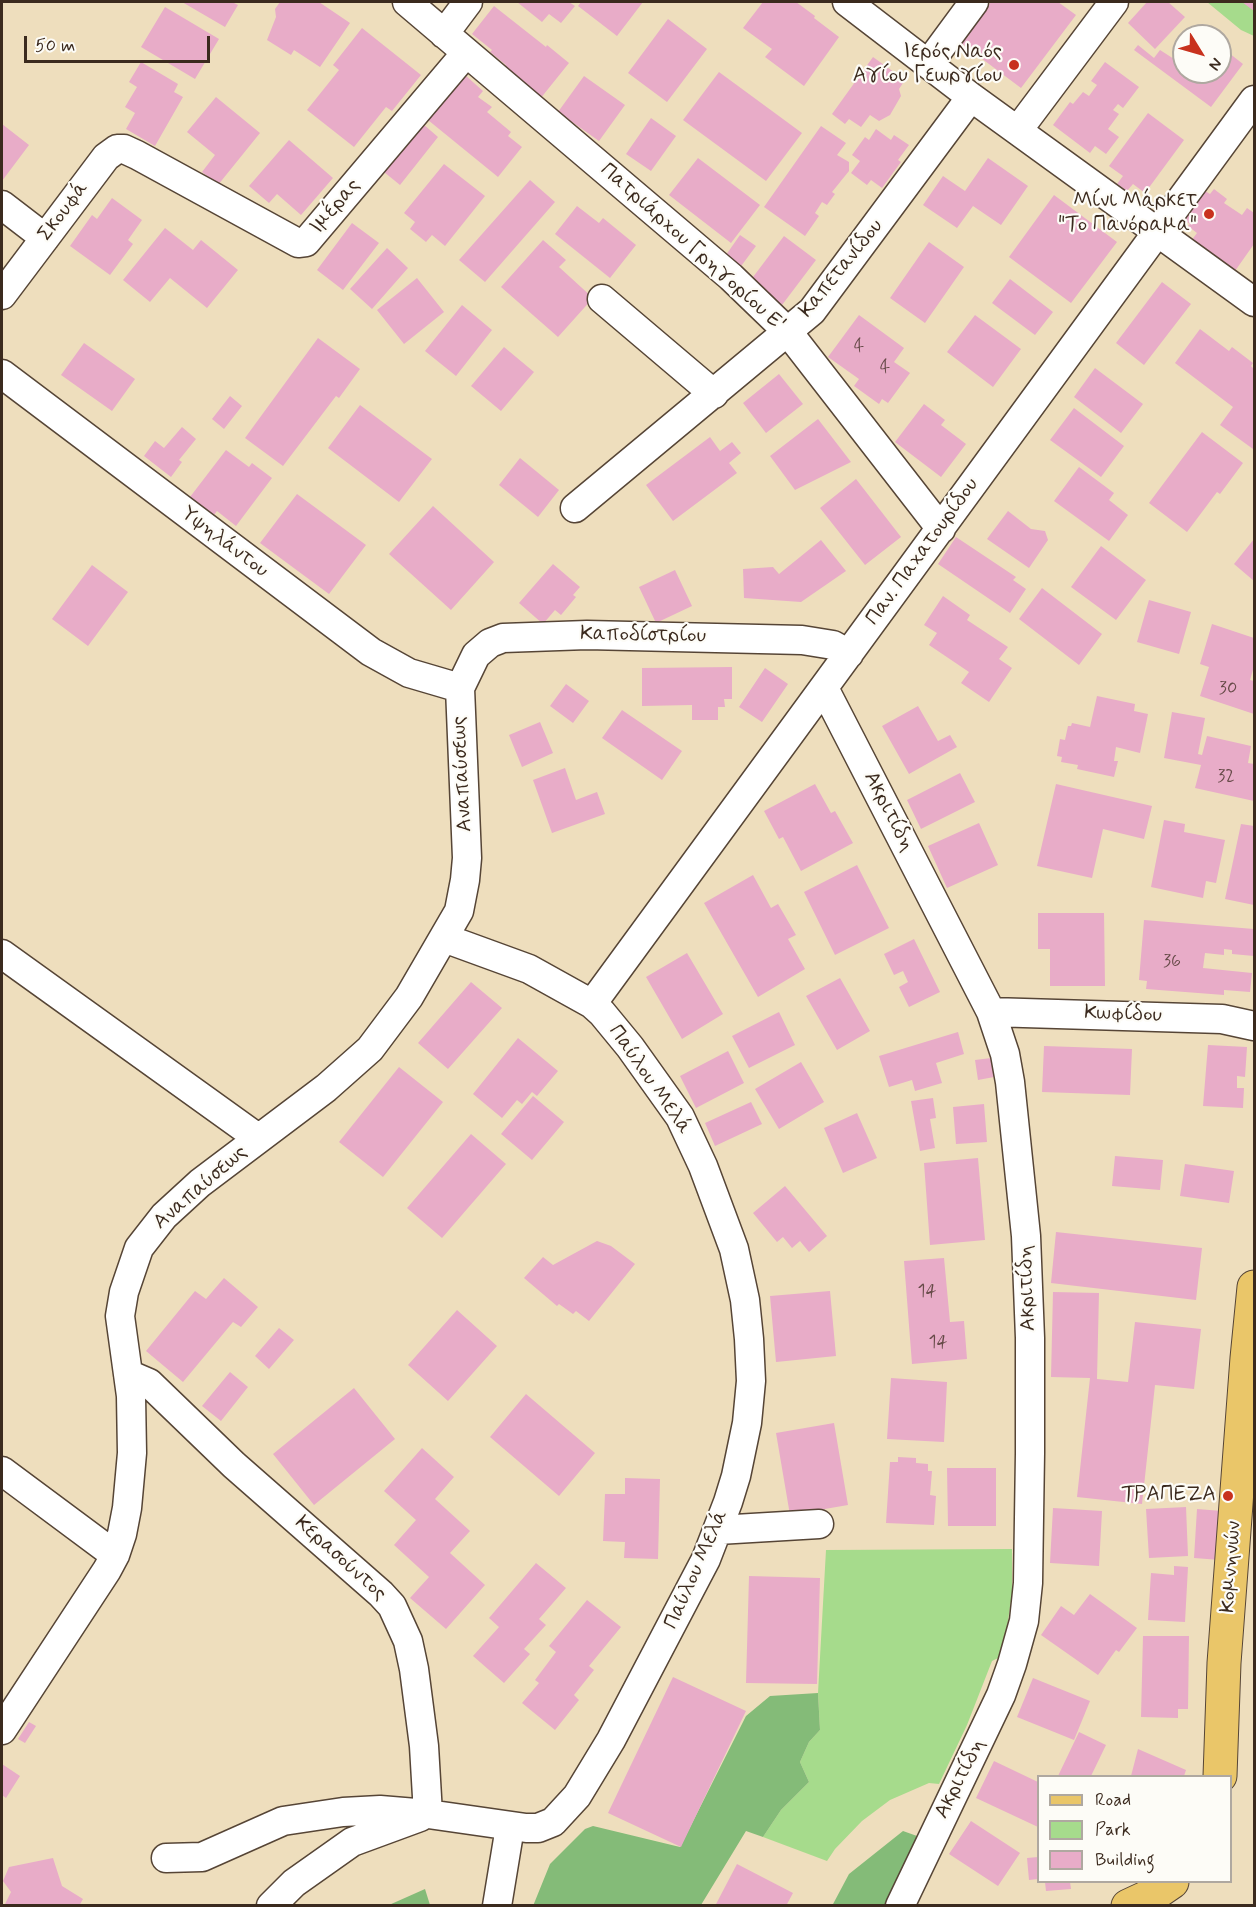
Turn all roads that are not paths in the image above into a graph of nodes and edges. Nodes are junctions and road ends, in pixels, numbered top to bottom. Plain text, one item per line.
1 (407, 2) edge
2 (468, 2) edge
3 (847, 2) edge
4 (974, 2) edge
5 (1114, 2) edge
6 (444, 34) junction
7 (466, 53) junction
8 (928, 63) junction
9 (971, 97) junction
10 (1254, 100) edge
11 (1018, 130) junction
12 (137, 155) joint
13 (2, 205) edge
14 (1158, 232) junction
15 (45, 238) junction
16 (2, 295) edge
17 (602, 299) dead end
18 (1254, 302) edge
19 (788, 332) junction
20 (2, 374) edge
21 (714, 394) junction
22 (575, 508) dead end
23 (940, 529) junction
24 (849, 654) junction
25 (460, 688) junction
26 (824, 688) junction
27 (444, 938) junction
28 (2, 954) edge
29 (592, 1004) junction
30 (991, 1012) junction
31 (1254, 1026) edge
32 (258, 1138) junction
33 (1254, 1287) edge
34 (1251, 1358) edge
35 (128, 1374) junction
36 (2, 1471) edge
37 (819, 1524) dead end
38 (718, 1530) junction
39 (115, 1555) junction
40 (2, 1730) edge
41 (1220, 1775) edge
42 (428, 1814) junction
43 (510, 1827) junction
44 (166, 1858) dead end
45 (1169, 1883) edge
46 (271, 1905) edge
47 (497, 1905) edge
48 (900, 1905) edge
49 (1128, 1905) edge

1 - 6 street, Πατριάρχου Γρηγορίου Ε'
2 - 6 street
3 - 8 street
4 - 8 street
5 - 11 street
6 - 7 street, Πατριάρχου Γρηγορίου Ε'
7 - 12 street, Ιμέρας
7 - 19 street, Πατριάρχου Γρηγορίου Ε'
8 - 9 street
9 - 11 street
9 - 19 street, Καπετανίδου
10 - 14 street, Παν. Παχατουρίδου
11 - 14 street
12 - 15 street, Σκουφά
13 - 15 street
14 - 18 street
14 - 23 street, Παν. Παχατουρίδου
15 - 16 street, Σκουφά
17 - 21 street
19 - 21 street, Καπετανίδου
19 - 23 street, Πατριάρχου Γρηγορίου Ε'
20 - 25 street, Υψηλάντου
21 - 22 street, Καπετανίδου
23 - 24 street, Παν. Παχατουρίδου
24 - 25 street, Καποδίστρίου
24 - 26 street, Παν. Παχατουρίδου
25 - 27 street, Αναπαύσεως
26 - 29 street, Παν. Παχατουρίδου
26 - 30 street, Ακριτίδη
27 - 29 street, Παύλου Μελά
27 - 32 street, Αναπαύσεως
28 - 32 street
29 - 38 street, Παύλου Μελά
30 - 31 street, Κωφίδου
30 - 48 street, Ακριτίδη
32 - 35 street, Αναπαύσεως
33 - 34 main road, Κομνηνών
34 - 41 main road, Κομνηνών
35 - 39 street, Αναπαύσεως
35 - 42 street, Κερασούντος
36 - 39 street
37 - 38 street
38 - 43 street, Παύλου Μελά
39 - 40 street, Αναπαύσεως
42 - 43 street, Παύλου Μελά
42 - 44 street, Παύλου Μελά
42 - 46 street
43 - 47 street
45 - 49 main road

